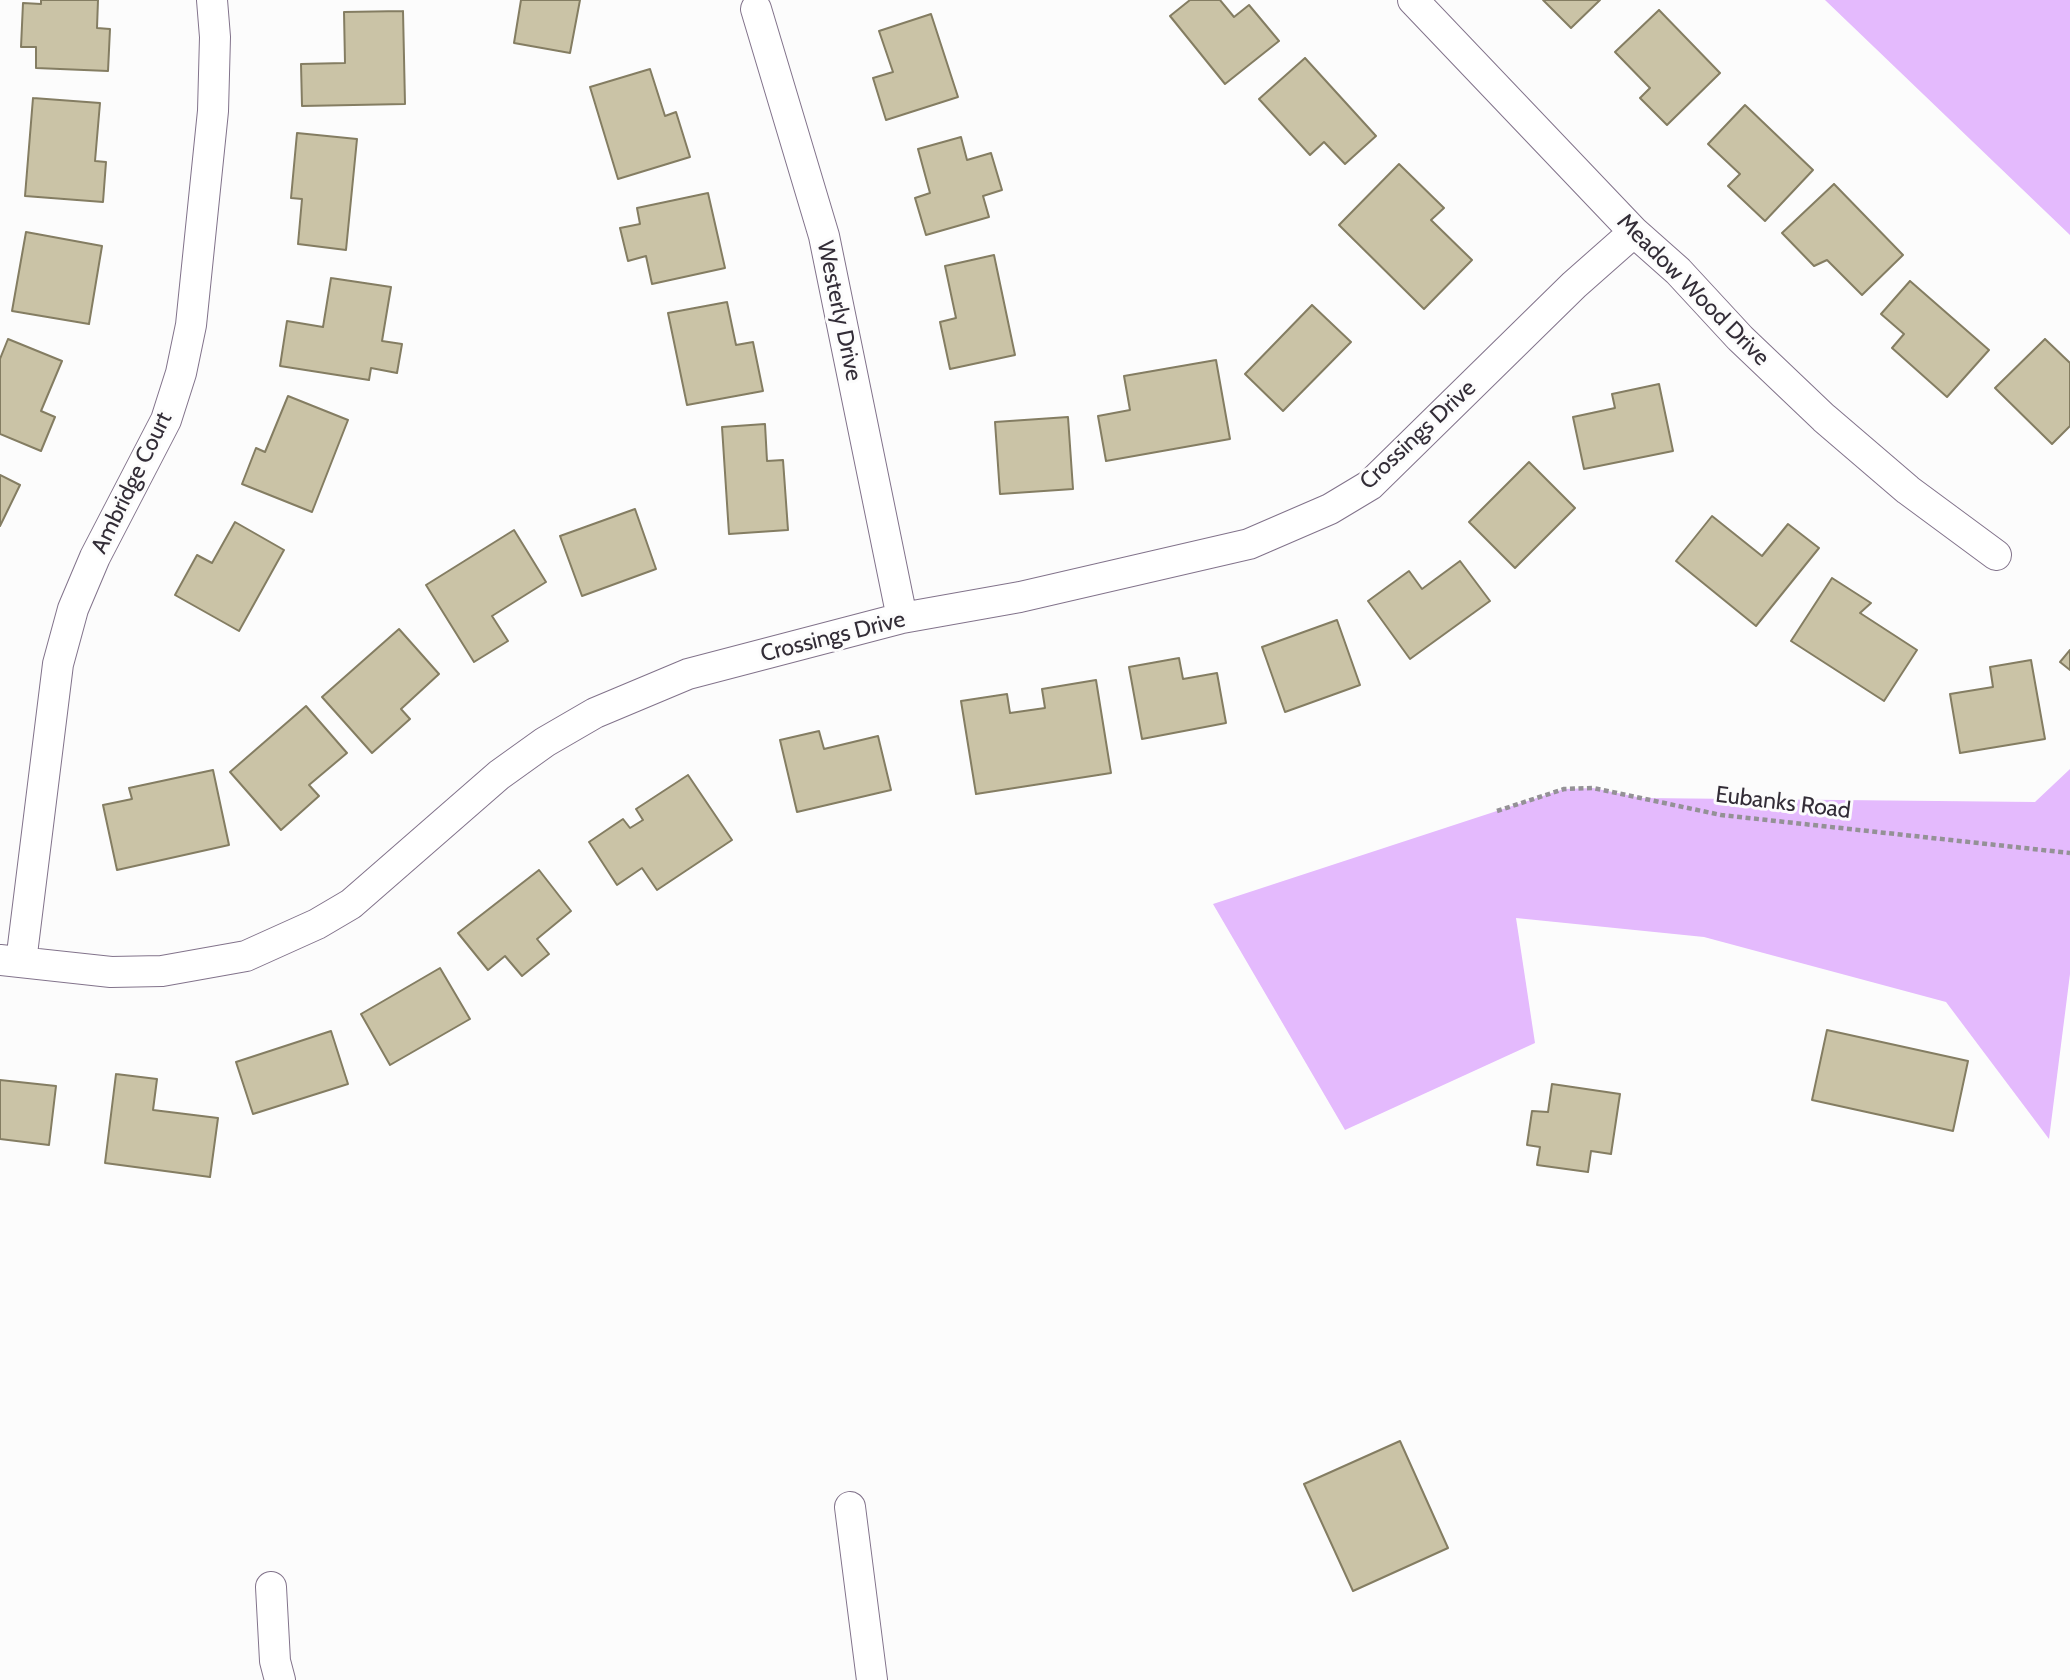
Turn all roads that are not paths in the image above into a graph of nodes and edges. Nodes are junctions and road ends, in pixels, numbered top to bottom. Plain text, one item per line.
1 (212, 0) edge
2 (1413, 0) edge
3 (756, 9) dead end
4 (1634, 232) junction
5 (1996, 555) dead end
6 (902, 618) junction
7 (11, 961) edge
8 (850, 1507) dead end
9 (271, 1587) dead end
10 (281, 1680) edge
11 (872, 1680) edge

1 - 7 street, Ambridge Court
2 - 4 street, Meadow Wood Drive
3 - 6 street, Westerly Drive
4 - 5 street, Meadow Wood Drive
4 - 6 street, Crossings Drive
6 - 7 street, Crossings Drive
8 - 11 street
9 - 10 street

